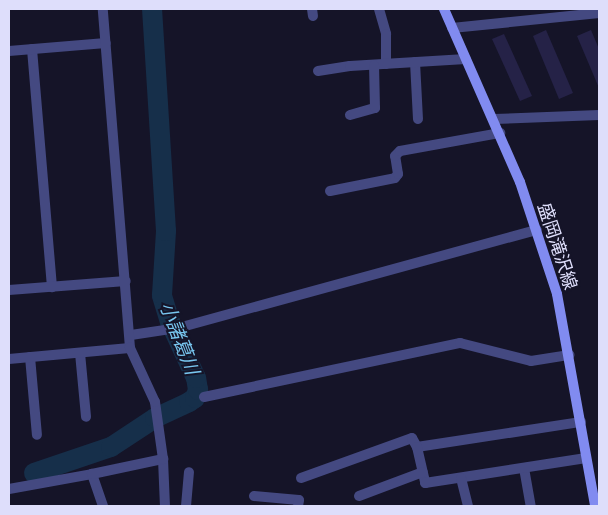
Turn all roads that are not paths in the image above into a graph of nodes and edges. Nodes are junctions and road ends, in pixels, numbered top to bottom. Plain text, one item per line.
1 (103, 9) edge
2 (378, 9) edge
3 (444, 9) edge
4 (599, 13) edge
5 (452, 28) junction
6 (106, 43) junction
7 (32, 49) junction
8 (9, 51) edge
9 (466, 59) junction
10 (416, 62) junction
11 (374, 64) junction
12 (386, 64) junction
13 (318, 71) dead end
14 (350, 115) dead end
15 (599, 116) edge
16 (418, 119) dead end
17 (494, 119) junction
18 (500, 133) junction
19 (330, 191) dead end
20 (537, 230) junction
21 (126, 281) junction
22 (52, 287) junction
23 (9, 290) edge
24 (131, 335) junction
25 (130, 348) junction
26 (80, 353) junction
27 (570, 356) junction
28 (30, 357) junction
29 (9, 359) edge
30 (204, 397) dead end
31 (86, 417) dead end
32 (580, 422) junction
33 (37, 435) dead end
34 (418, 447) junction
35 (586, 458) junction
36 (163, 459) junction
37 (524, 468) junction
38 (189, 472) dead end
39 (423, 472) junction
40 (92, 474) junction
41 (301, 478) dead end
42 (461, 478) junction
43 (9, 489) edge
44 (254, 496) dead end
45 (359, 496) dead end
46 (103, 506) edge
47 (165, 506) edge
48 (186, 506) edge
49 (298, 506) edge
50 (468, 506) edge
51 (531, 506) edge
52 (595, 506) edge

1 - 6 street
2 - 12 street
3 - 5 main road, 盛岡滝沢線
4 - 5 street
5 - 9 main road, 盛岡滝沢線
6 - 7 street
6 - 21 street
7 - 8 street
7 - 22 street
9 - 10 street
9 - 17 main road, 盛岡滝沢線
10 - 12 street
10 - 16 street
11 - 12 street
11 - 13 street
11 - 14 street
15 - 17 street
17 - 18 main road, 盛岡滝沢線
18 - 19 street
18 - 20 main road, 盛岡滝沢線
20 - 24 street
20 - 27 main road, 盛岡滝沢線
21 - 22 street
21 - 24 street
22 - 23 street
24 - 25 street
25 - 26 street
25 - 36 street
26 - 28 street
26 - 31 street
27 - 30 street
27 - 32 main road, 盛岡滝沢線
28 - 29 street
28 - 33 street
32 - 34 street
32 - 35 main road, 盛岡滝沢線
34 - 39 street
34 - 41 street
35 - 37 street
35 - 52 main road, 盛岡滝沢線
36 - 40 street
36 - 47 street
37 - 42 street
37 - 51 street
38 - 48 street
39 - 42 street
39 - 45 street
40 - 43 street
40 - 46 street
42 - 50 street
44 - 49 street

